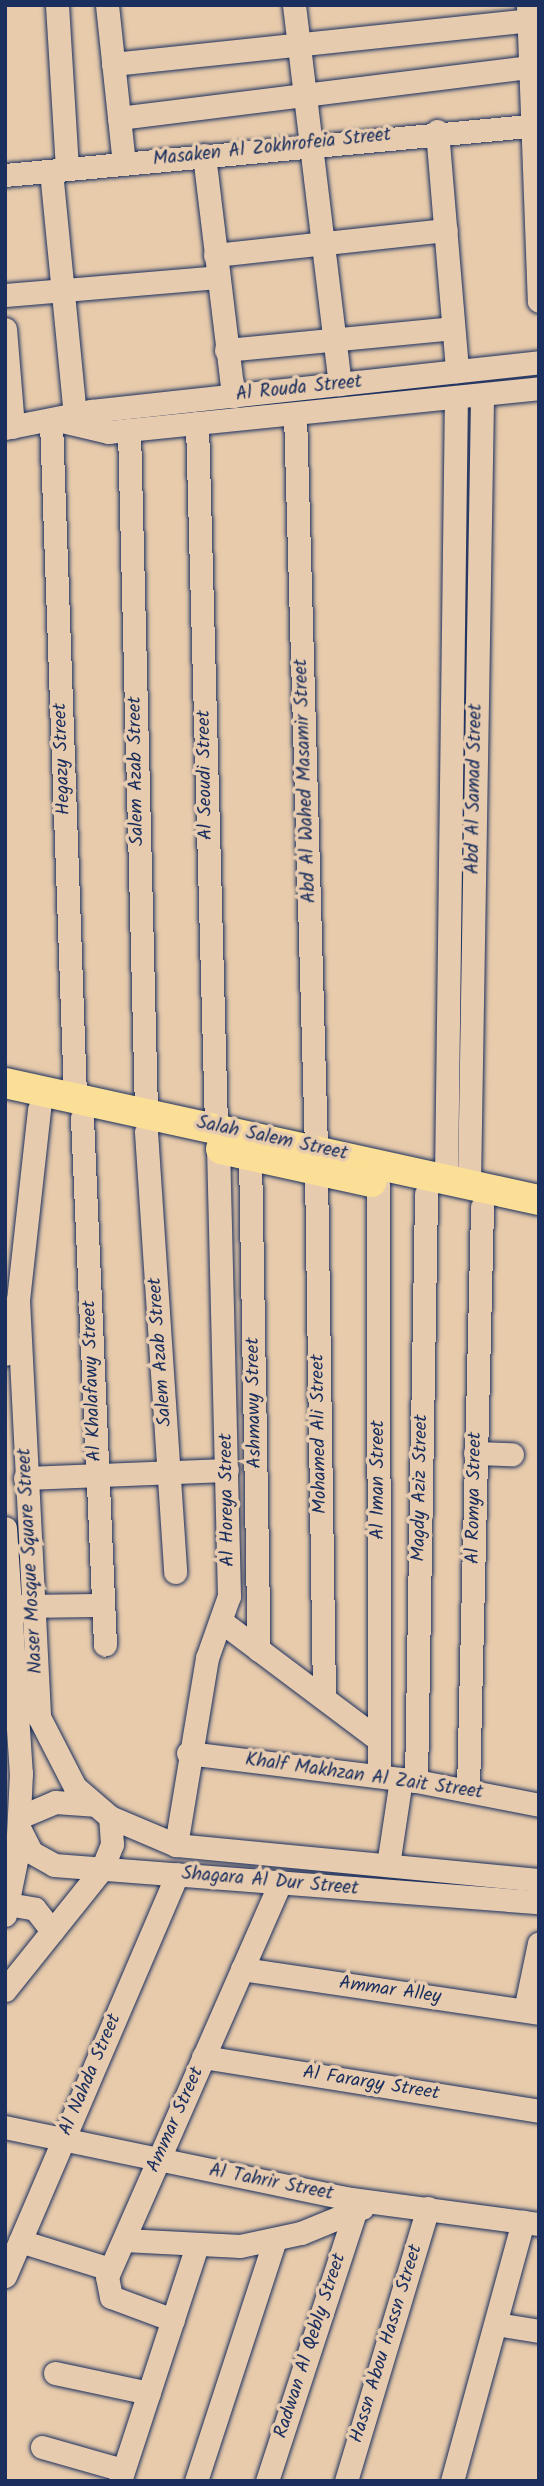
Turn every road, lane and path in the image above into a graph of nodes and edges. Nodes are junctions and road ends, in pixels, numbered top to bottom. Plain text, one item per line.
1 (59, 5) edge
2 (107, 5) edge
3 (294, 5) edge
4 (528, 13) edge
5 (299, 44) junction
6 (113, 64) junction
7 (530, 67) junction
8 (305, 95) junction
9 (119, 118) junction
10 (536, 125) edge
11 (437, 131) junction
12 (312, 143) junction
13 (204, 155) junction
14 (124, 164) junction
15 (59, 170) junction
16 (5, 175) edge
17 (446, 230) junction
18 (323, 243) junction
19 (217, 266) junction
20 (62, 290) junction
21 (5, 295) edge
22 (539, 301) edge
23 (453, 328) junction
24 (5, 330) edge
25 (335, 340) junction
26 (226, 350) junction
27 (539, 362) edge
28 (457, 371) junction
29 (340, 384) junction
30 (539, 388) edge
31 (482, 395) junction
32 (233, 396) junction
33 (456, 398) junction
34 (295, 414) junction
35 (62, 420) junction
36 (197, 423) junction
37 (9, 427) edge
38 (129, 430) junction
39 (5, 1083) edge
40 (5, 1103) edge
41 (78, 1107) junction
42 (39, 1109) junction
43 (146, 1122) junction
44 (217, 1137) junction
45 (250, 1155) junction
46 (316, 1159) junction
47 (378, 1184) junction
48 (456, 1191) junction
49 (539, 1200) edge
50 (539, 1219) edge
51 (14, 1284) edge
52 (5, 1354) edge
53 (475, 1453) junction
54 (512, 1454) dead end
55 (228, 1470) junction
56 (170, 1472) junction
57 (97, 1475) junction
58 (25, 1478) junction
59 (5, 1529) edge
60 (175, 1572) dead end
61 (103, 1605) junction
62 (21, 1606) junction
63 (222, 1622) junction
64 (105, 1644) dead end
65 (259, 1650) junction
66 (324, 1698) junction
67 (379, 1740) junction
68 (188, 1753) junction
69 (398, 1779) junction
70 (468, 1790) junction
71 (539, 1805) edge
72 (102, 1811) junction
73 (19, 1823) junction
74 (176, 1845) junction
75 (388, 1865) junction
76 (102, 1868) junction
77 (177, 1874) junction
78 (539, 1880) edge
79 (279, 1883) junction
80 (7, 1900) edge
81 (539, 1902) edge
82 (52, 1931) junction
83 (539, 1943) edge
84 (242, 1969) junction
85 (5, 1990) edge
86 (532, 2011) edge
87 (203, 2057) junction
88 (539, 2111) edge
89 (5, 2127) edge
90 (61, 2143) junction
91 (158, 2162) junction
92 (378, 2202) junction
93 (428, 2208) junction
94 (355, 2211) junction
95 (531, 2223) edge
96 (124, 2240) junction
97 (275, 2240) junction
98 (20, 2241) junction
99 (197, 2246) junction
100 (110, 2269) junction
101 (5, 2276) edge
102 (173, 2320) junction
103 (496, 2324) junction
104 (539, 2331) edge
105 (55, 2372) dead end
106 (149, 2392) junction
107 (42, 2447) dead end
108 (121, 2475) edge
109 (196, 2481) edge
110 (267, 2481) edge
111 (346, 2481) edge
112 (453, 2481) edge

1 - 15 street, Hegazy Street
2 - 6 street
3 - 5 street
4 - 5 street
4 - 7 street
5 - 6 street
5 - 8 street
6 - 9 street
7 - 8 street
7 - 10 street
8 - 9 street
8 - 12 street
9 - 14 street
10 - 11 street, Masaken Al Zokhrofeia Street
10 - 22 street
11 - 12 street, Masaken Al Zokhrofeia Street
11 - 17 street
12 - 13 street, Masaken Al Zokhrofeia Street
12 - 18 street
13 - 14 street, Masaken Al Zokhrofeia Street
13 - 19 street
14 - 15 street, Masaken Al Zokhrofeia Street
15 - 16 street, Masaken Al Zokhrofeia Street
15 - 20 street, Hegazy Street
17 - 18 street
17 - 23 street
18 - 19 street
18 - 25 street
19 - 20 street
19 - 26 street
20 - 21 street
20 - 35 street, Hegazy Street
23 - 25 street
23 - 28 street
24 - 37 street
25 - 26 street
25 - 29 street
26 - 32 street
27 - 28 street, Al Rouda Street
28 - 29 street, Al Rouda Street
29 - 32 street, Al Rouda Street
30 - 31 street, Al Rouda Street
31 - 33 street, Al Rouda Street
31 - 48 street, Abd Al Samad Street
32 - 35 street, Al Rouda Street
33 - 34 street, Al Rouda Street
33 - 48 street, Abd Al Samad Street
34 - 36 street, Al Rouda Street
34 - 46 street, Abd Al Wahed Masamir Street
35 - 37 street, Al Rouda Street
35 - 38 street, Al Rouda Street
35 - 41 street, Hegazy Street
36 - 38 street, Al Rouda Street
36 - 44 street, Al Seoudi Street
38 - 43 street, Salem Azab Street
39 - 41 main road, Salah Salem Street
40 - 42 main road, Salah Salem Street
41 - 42 main road, Salah Salem Street
41 - 43 main road, Salah Salem Street
41 - 57 street, Al Khalafawy Street
42 - 51 street, Naser Mosque Square Street
43 - 44 main road, Salah Salem Street
43 - 56 street, Salem Azab Street
44 - 45 main road, Salah Salem Street
44 - 46 main road, Salah Salem Street
44 - 55 street, Al Horeya Street
45 - 46 main road, Salah Salem Street
45 - 65 street, Ashmawy Street
46 - 47 main road, Salah Salem Street
46 - 48 main road, Salah Salem Street
46 - 66 street, Mohamed Ali Street
47 - 48 main road, Salah Salem Street
47 - 67 street, Al Iman Street
48 - 49 main road, Salah Salem Street
48 - 50 main road, Salah Salem Street
48 - 53 street, Al Romya Street
48 - 69 street, Magdy Aziz Street
51 - 52 street, Naser Mosque Square Street
51 - 58 street, Naser Mosque Square Street
53 - 54 street
53 - 70 street, Al Romya Street
55 - 56 street
55 - 63 street, Al Horeya Street
56 - 57 street
56 - 60 street, Salem Azab Street
57 - 58 street
57 - 61 street, Al Khalafawy Street
58 - 62 street, Naser Mosque Square Street
59 - 62 street, Naser Mosque Square Street
61 - 62 street
61 - 64 street, Al Khalafawy Street
62 - 72 street, Naser Mosque Square Street
62 - 73 street, Naser Mosque Square Street
63 - 65 street
63 - 68 street, Al Horeya Street
65 - 66 street
66 - 67 street
67 - 69 street, Al Iman Street
68 - 69 street, Khalf Makhzan Al Zait Street
68 - 74 street, Al Horeya Street
69 - 70 street, Khalf Makhzan Al Zait Street
69 - 75 street
70 - 71 street, Khalf Makhzan Al Zait Street
72 - 73 street
72 - 74 street, Shagara Al Dur Street
72 - 76 street
73 - 76 street, Shagara Al Dur Street
73 - 80 street, Naser Mosque Square Street
74 - 75 street, Shagara Al Dur Street
75 - 78 street, Shagara Al Dur Street
76 - 77 street, Shagara Al Dur Street
76 - 82 street
77 - 79 street, Shagara Al Dur Street
77 - 90 street, Al Nahda Street
79 - 81 street, Shagara Al Dur Street
79 - 84 street, Ammar Street
80 - 82 street
82 - 85 street
83 - 86 street
84 - 86 street, Ammar Alley
84 - 87 street, Ammar Street
87 - 88 street, Al Farargy Street
87 - 91 street, Ammar Street
89 - 90 street, Al Tahrir Street
90 - 91 street, Al Tahrir Street
90 - 98 street, Al Nahda Street
91 - 92 street, Al Tahrir Street
91 - 96 street, Ammar Street
92 - 93 street, Al Tahrir Street
92 - 94 street
93 - 95 street, Al Tahrir Street
93 - 111 street, Hassn Abou Hassn Street
94 - 97 street
94 - 110 street, Radwan Al Qebly Street
95 - 103 street
96 - 99 street
96 - 100 street, Ammar Street
97 - 99 street
97 - 109 street
98 - 100 street
98 - 101 street, Al Nahda Street
99 - 102 street
100 - 102 street
102 - 106 street
103 - 104 street
103 - 112 street
105 - 106 street
106 - 108 street
107 - 108 street

